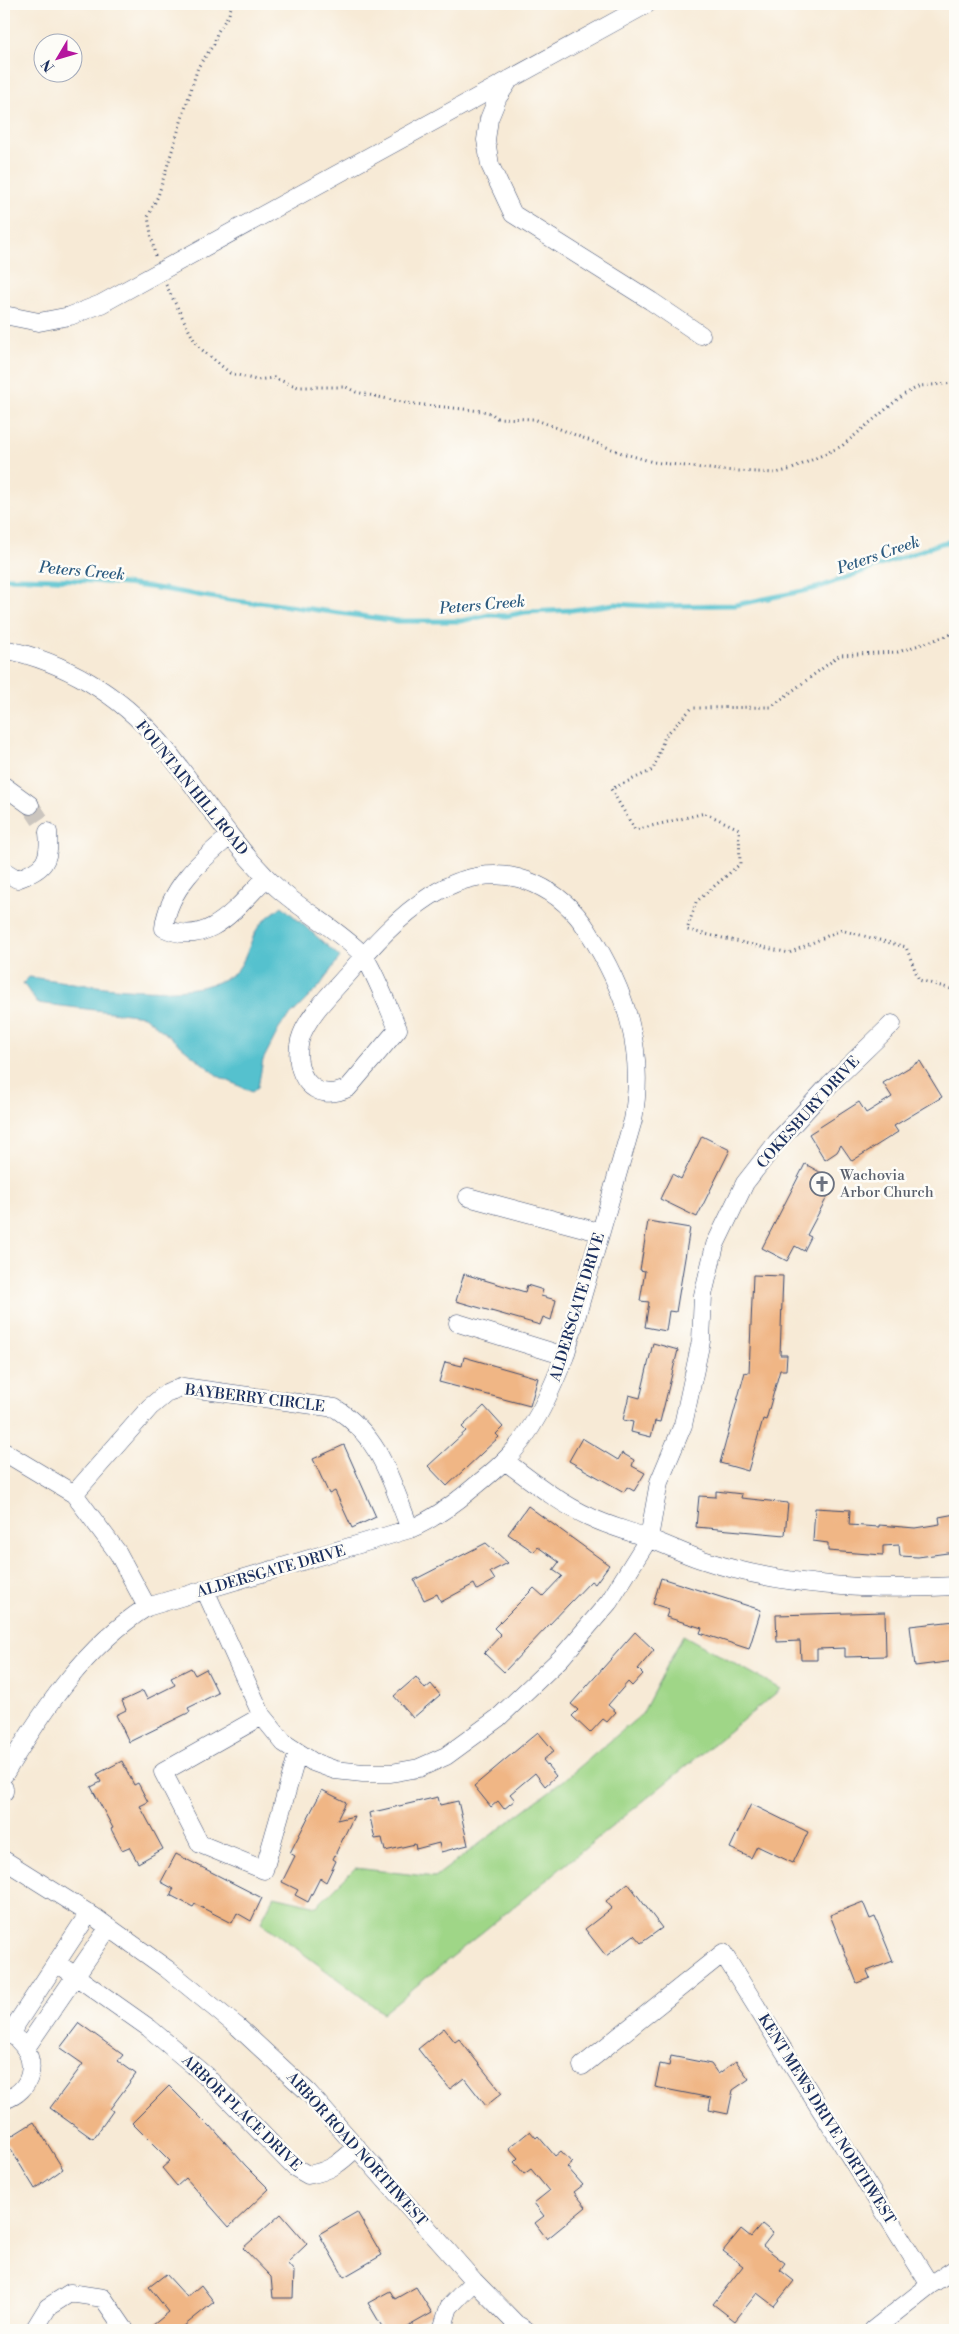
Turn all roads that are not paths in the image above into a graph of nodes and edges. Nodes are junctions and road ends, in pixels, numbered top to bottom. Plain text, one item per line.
1 (648, 4) edge
2 (512, 77) junction
3 (4, 315) edge
4 (701, 335) dead end
5 (4, 650) edge
6 (4, 786) edge
7 (30, 805) tunnel mouth
8 (48, 832) tunnel mouth
9 (230, 836) junction
10 (4, 871) edge
11 (266, 878) junction
12 (364, 955) junction
13 (892, 1024) dead end
14 (468, 1197) dead end
15 (600, 1232) junction
16 (458, 1324) dead end
17 (564, 1356) junction
18 (4, 1452) edge
19 (505, 1461) junction
20 (74, 1494) junction
21 (410, 1529) junction
22 (649, 1538) junction
23 (955, 1586) edge
24 (205, 1590) junction
25 (147, 1607) junction
26 (262, 1716) junction
27 (298, 1752) junction
28 (4, 1775) edge
29 (4, 1860) edge
30 (89, 1913) junction
31 (108, 1927) junction
32 (57, 1964) junction
33 (75, 1977) junction
34 (6, 2035) edge
35 (26, 2048) junction
36 (582, 2066) dead end
37 (4, 2100) edge
38 (357, 2147) junction
39 (955, 2269) edge
40 (474, 2281) junction
41 (930, 2285) junction
42 (34, 2330) edge
43 (125, 2330) edge
44 (442, 2330) edge
45 (526, 2330) edge
46 (873, 2330) edge

1 - 2 street
2 - 3 street
2 - 4 street
5 - 9 street, FOUNTAIN HILL ROAD
6 - 7 street
8 - 10 street
9 - 11 street, FOUNTAIN HILL ROAD
9 - 11 street
11 - 12 street, FOUNTAIN HILL ROAD
12 - 12 street, ALDERSGATE DRIVE
12 - 15 street, ALDERSGATE DRIVE
13 - 22 street, COKESBURY DRIVE
14 - 15 street
15 - 17 street, ALDERSGATE DRIVE
16 - 17 street
17 - 19 street, ALDERSGATE DRIVE
18 - 20 street
19 - 21 street, ALDERSGATE DRIVE
19 - 22 street
20 - 21 street, BAYBERRY CIRCLE
20 - 25 street
21 - 24 street, ALDERSGATE DRIVE
22 - 23 street
22 - 27 street, COKESBURY DRIVE
24 - 25 street, ALDERSGATE DRIVE
24 - 26 street, COKESBURY DRIVE
25 - 28 street, ALDERSGATE DRIVE
26 - 27 street, COKESBURY DRIVE
26 - 27 street
29 - 30 street, ARBOR ROAD NORTHWEST
30 - 31 street, ARBOR ROAD NORTHWEST
30 - 32 street
31 - 33 street
31 - 38 street, ARBOR ROAD NORTHWEST
32 - 33 street, ARBOR PLACE DRIVE
32 - 34 street
33 - 35 street
33 - 38 street, ARBOR PLACE DRIVE
34 - 35 street
35 - 37 street
36 - 41 street, KENT MEWS DRIVE NORTHWEST
38 - 40 street, ARBOR ROAD NORTHWEST
39 - 41 street
40 - 44 street
40 - 45 street, ARBOR ROAD NORTHWEST
41 - 46 street
42 - 43 street

